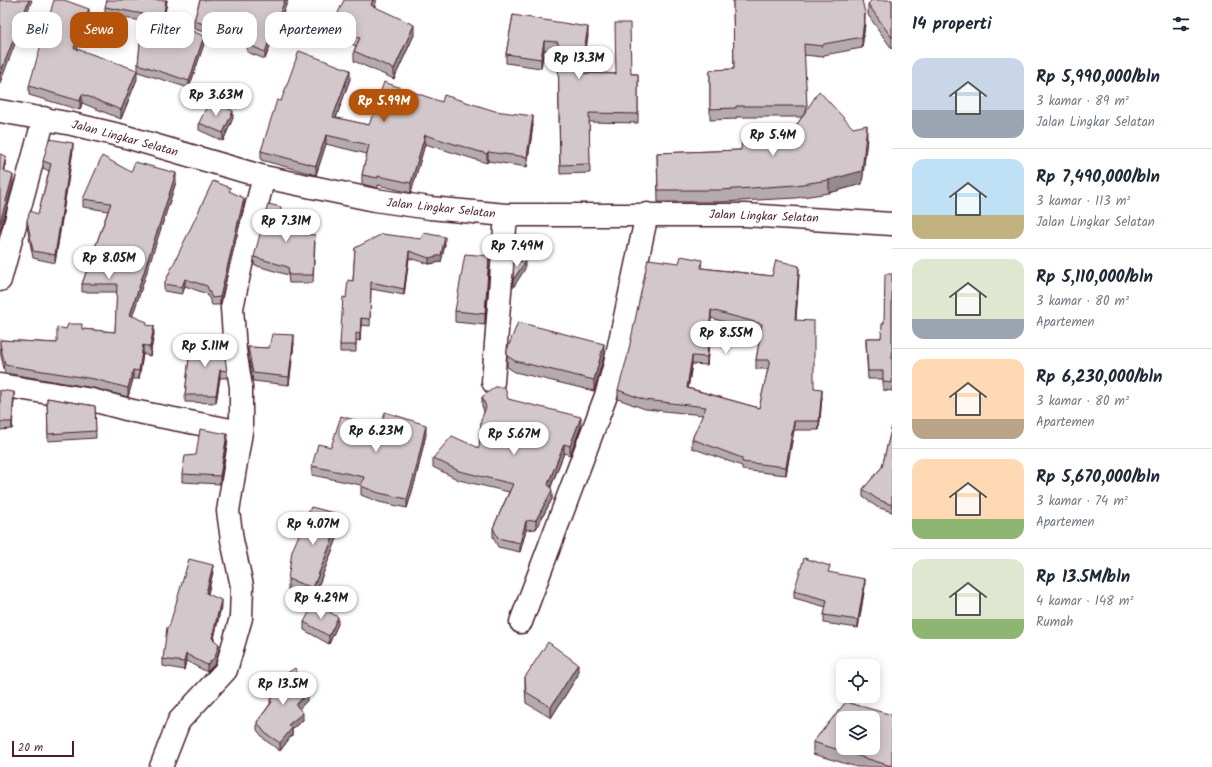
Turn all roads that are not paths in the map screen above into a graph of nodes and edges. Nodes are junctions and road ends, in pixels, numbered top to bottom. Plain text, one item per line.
1 (0, 111) edge
2 (44, 118) junction
3 (264, 177) junction
4 (647, 214) junction
5 (506, 215) junction
6 (892, 224) edge
7 (0, 280) edge
8 (493, 382) dead end
9 (0, 385) edge
10 (241, 432) junction
11 (521, 622) dead end
12 (161, 767) edge

1 - 2 street, Jalan Lingkar Selatan
2 - 3 street, Jalan Lingkar Selatan
2 - 7 street
3 - 5 street, Jalan Lingkar Selatan
3 - 10 street
4 - 5 street, Jalan Lingkar Selatan
4 - 6 street, Jalan Lingkar Selatan
4 - 11 street
5 - 8 street
9 - 10 street
10 - 12 street

